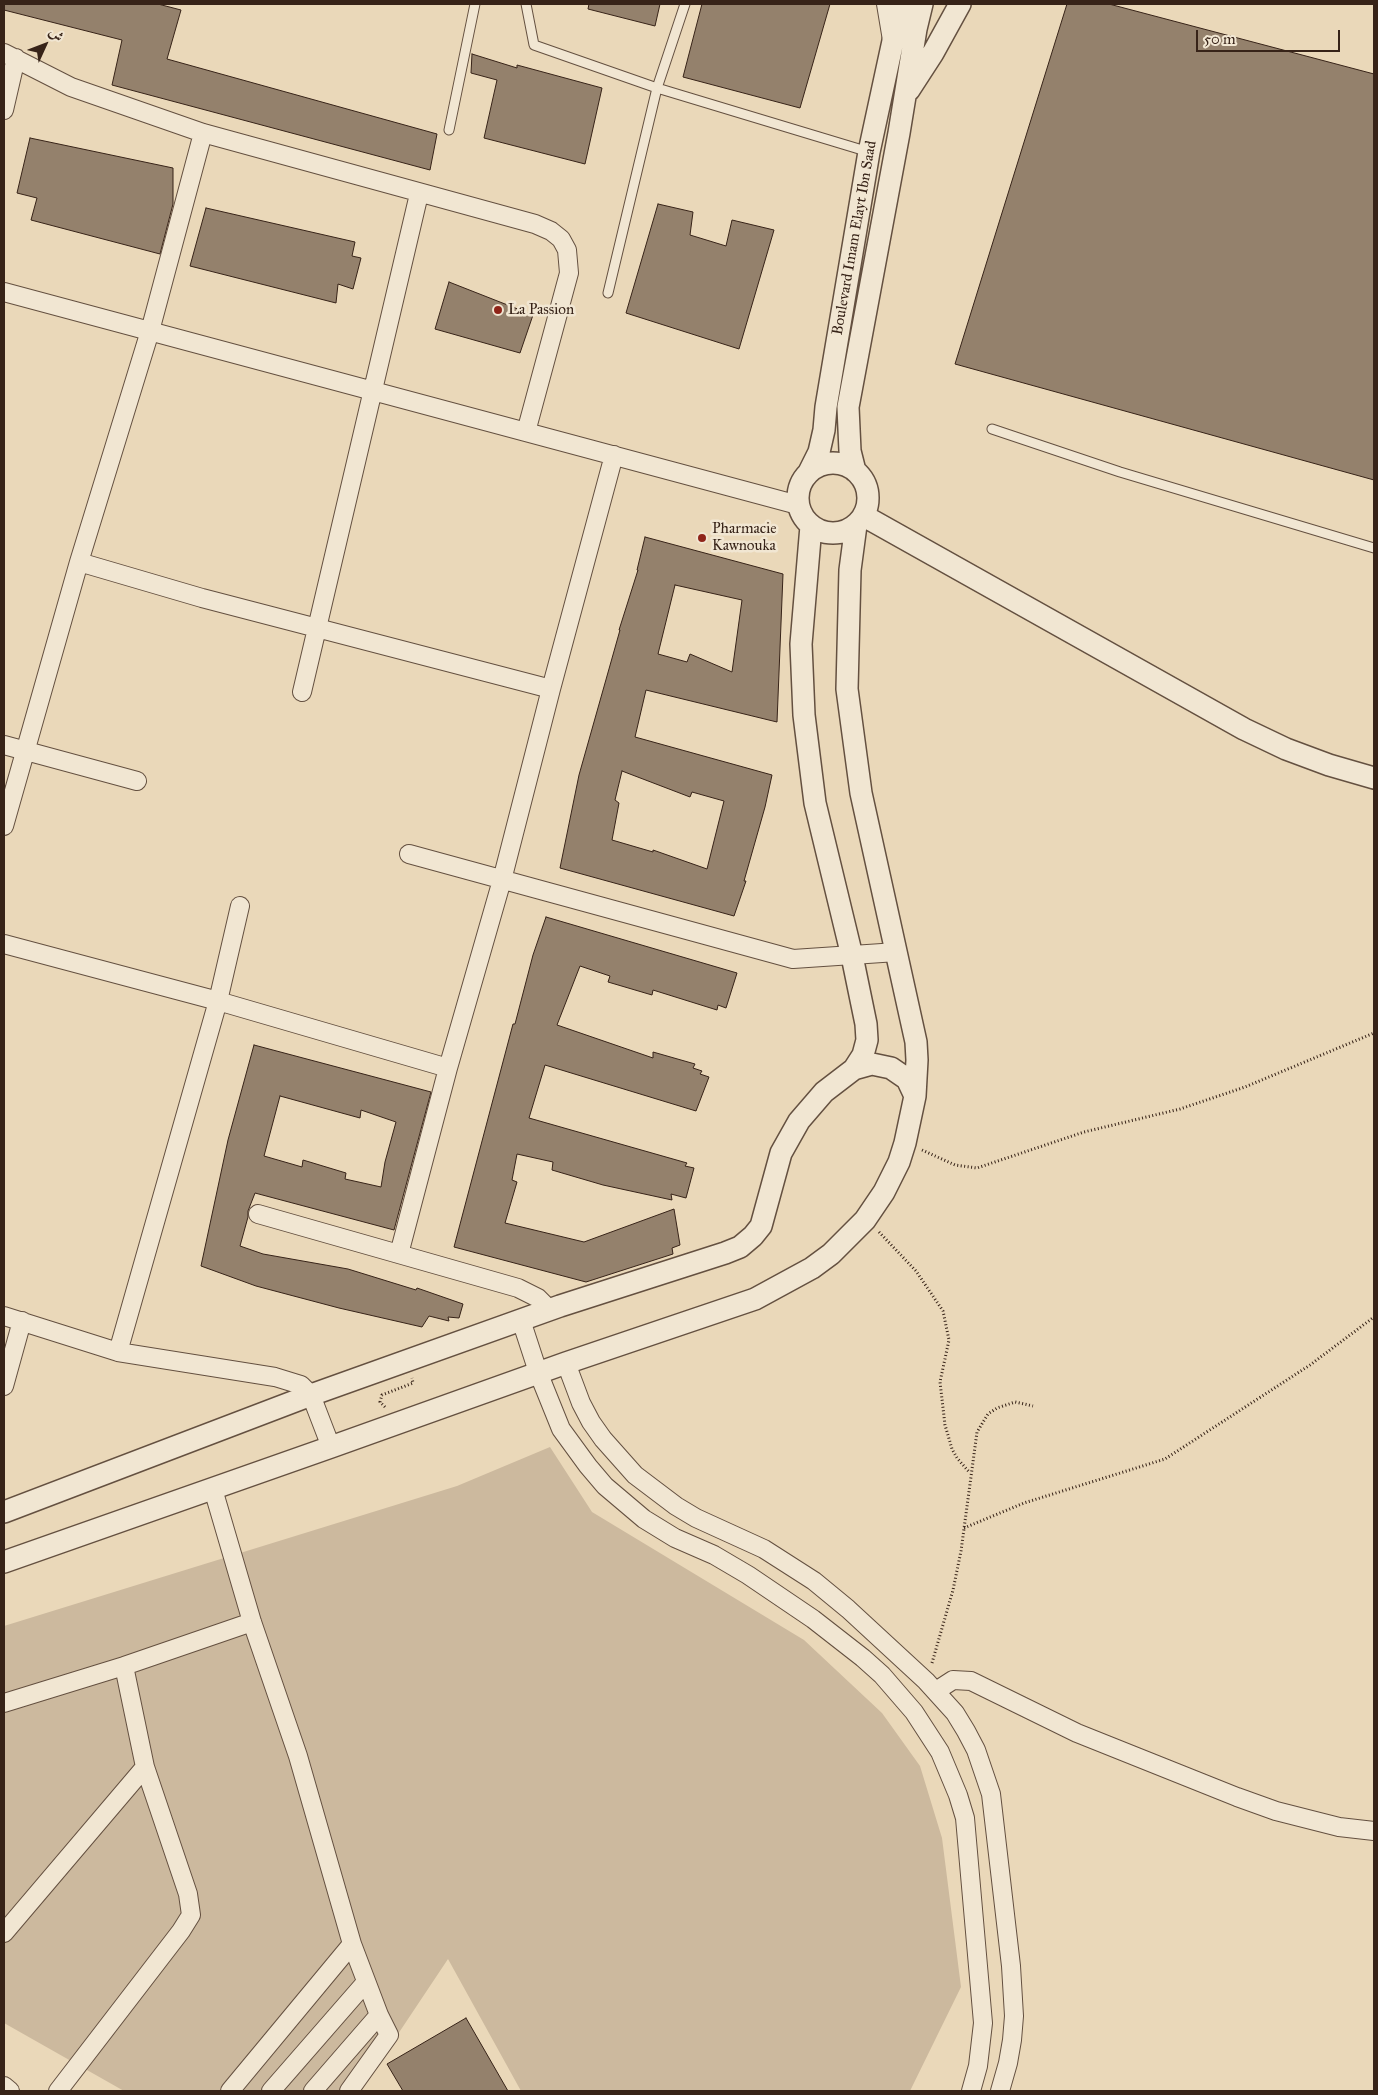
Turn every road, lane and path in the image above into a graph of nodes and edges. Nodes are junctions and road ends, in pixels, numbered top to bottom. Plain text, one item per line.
1 (475, 4) edge
2 (526, 4) edge
3 (685, 4) edge
4 (886, 4) edge
5 (901, 4) edge
6 (922, 4) edge
7 (960, 4) edge
8 (892, 41) junction
9 (10, 55) edge
10 (657, 88) junction
11 (905, 97) junction
12 (4, 110) edge
13 (449, 130) dead end
14 (203, 133) junction
15 (869, 152) junction
16 (419, 194) junction
17 (4, 292) edge
18 (608, 293) dead end
19 (150, 331) junction
20 (372, 390) junction
21 (992, 429) dead end
22 (526, 432) junction
23 (614, 455) junction
24 (855, 471) junction
25 (809, 472) junction
26 (798, 505) junction
27 (860, 520) junction
28 (811, 526) junction
29 (1374, 548) edge
30 (79, 562) junction
31 (317, 628) junction
32 (551, 690) junction
33 (302, 692) dead end
34 (4, 745) edge
35 (25, 750) junction
36 (1374, 778) edge
37 (137, 781) dead end
38 (4, 826) edge
39 (408, 854) dead end
40 (502, 880) junction
41 (240, 906) dead end
42 (4, 944) edge
43 (897, 952) junction
44 (852, 956) junction
45 (218, 1001) junction
46 (1374, 1033) edge
47 (448, 1068) junction
48 (854, 1069) junction
49 (916, 1096) junction
50 (905, 1143) junction
51 (258, 1214) dead end
52 (865, 1220) junction
53 (399, 1254) junction
54 (550, 1310) junction
55 (4, 1316) edge
56 (1374, 1318) edge
57 (521, 1320) junction
58 (22, 1321) junction
59 (118, 1352) junction
60 (406, 1361) junction
61 (566, 1363) junction
62 (538, 1372) junction
63 (4, 1386) edge
64 (311, 1394) junction
65 (1033, 1406) dead end
66 (390, 1408) dead end
67 (332, 1447) junction
68 (970, 1473) junction
69 (213, 1489) junction
70 (4, 1512) edge
71 (964, 1528) junction
72 (4, 1562) edge
73 (252, 1622) junction
74 (124, 1666) junction
75 (931, 1686) junction
76 (4, 1703) edge
77 (145, 1767) junction
78 (1374, 1832) edge
79 (4, 1933) edge
80 (352, 1944) junction
81 (366, 1982) junction
82 (379, 2015) junction
83 (4, 2086) edge
84 (10, 2091) edge
85 (58, 2091) edge
86 (230, 2091) edge
87 (271, 2091) edge
88 (313, 2091) edge
89 (349, 2091) edge
90 (971, 2091) edge
91 (1000, 2091) edge

1 - 13 lane
2 - 10 lane
3 - 10 lane
4 - 8 street
5 - 8 street, Boulevard Imam Elayt Ibn Saad
6 - 11 street, Boulevard Imam Elayt Ibn Saad
7 - 11 street
8 - 15 street, Boulevard Imam Elayt Ibn Saad
9 - 12 street
9 - 14 street
10 - 15 lane
10 - 18 lane
11 - 24 street, Boulevard Imam Elayt Ibn Saad
14 - 16 street
14 - 19 street
15 - 25 street, Boulevard Imam Elayt Ibn Saad
16 - 20 street
16 - 22 street
17 - 19 street
19 - 20 street
19 - 30 street
20 - 22 street
20 - 31 street
21 - 29 lane
22 - 23 street
23 - 26 street
23 - 32 street
24 - 25 street
24 - 27 street
25 - 26 street
26 - 28 street
27 - 28 street
27 - 36 street
27 - 43 street
28 - 44 street
30 - 31 street
30 - 35 street
31 - 32 street
31 - 33 street
32 - 40 street
34 - 35 street
35 - 37 street
35 - 38 street
39 - 40 street
40 - 44 street
40 - 47 street
41 - 45 street
42 - 45 street
43 - 44 street
43 - 49 street
44 - 48 street
45 - 47 street
45 - 59 street
46 - 50 path
47 - 53 street
48 - 49 street
48 - 54 street
49 - 50 street
50 - 52 street
51 - 53 street
52 - 61 street
52 - 68 path
53 - 54 street
54 - 57 street
55 - 58 street
56 - 71 path
57 - 60 street
57 - 62 street
58 - 59 street
58 - 63 street
59 - 64 street
60 - 64 street
60 - 66 path
61 - 62 street
61 - 75 street
62 - 67 street
62 - 90 street
64 - 67 street
64 - 70 street
65 - 68 path
67 - 69 street
68 - 71 path
69 - 72 street
69 - 73 street
71 - 75 path
73 - 74 street
73 - 80 street
74 - 76 street
74 - 77 street
75 - 78 street
75 - 91 street
77 - 79 street
77 - 85 street
80 - 81 street
80 - 86 street
81 - 82 street
81 - 87 street
82 - 88 street
82 - 89 street
83 - 84 street

